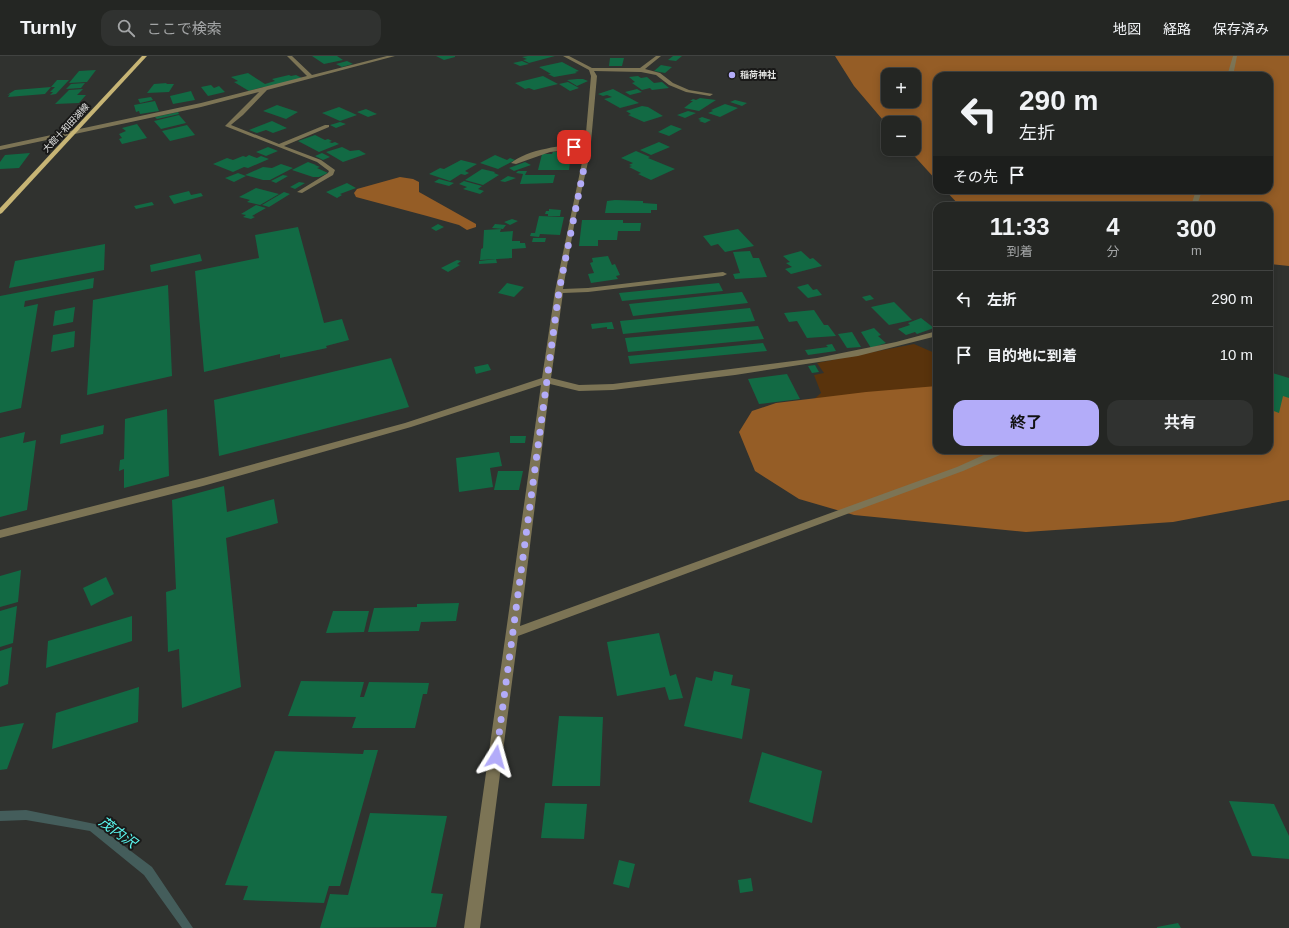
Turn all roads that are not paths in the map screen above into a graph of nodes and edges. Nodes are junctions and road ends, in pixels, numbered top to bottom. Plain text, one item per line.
1 (145, 56) edge
2 (289, 56) edge
3 (393, 56) edge
4 (565, 56) edge
5 (659, 56) edge
6 (1235, 56) edge
7 (590, 69) junction
8 (641, 70) junction
9 (1231, 72) edge
10 (312, 77) junction
11 (264, 90) junction
12 (710, 94) dead end
13 (327, 126) dead end
14 (75, 132) junction
15 (278, 146) junction
16 (587, 146) junction
17 (0, 148) edge
18 (514, 163) dead end
19 (300, 192) dead end
20 (0, 212) edge
21 (723, 274) dead end
22 (559, 291) junction
23 (933, 334) edge
24 (546, 380) junction
25 (995, 454) edge
26 (0, 534) edge
27 (513, 633) junction
28 (472, 928) edge

1 - 14 main road, 大館十和田湖線
2 - 10 street
3 - 10 street
4 - 7 street
5 - 8 street
6 - 9 street
7 - 8 street
7 - 16 street
8 - 12 street
10 - 11 street
11 - 14 street
11 - 15 street
13 - 15 street
14 - 17 street
14 - 20 main road, 大館十和田湖線
15 - 19 street
16 - 18 street
16 - 22 street
21 - 22 street
22 - 24 street
23 - 24 street
24 - 26 street
24 - 27 street
25 - 27 street
27 - 28 street

